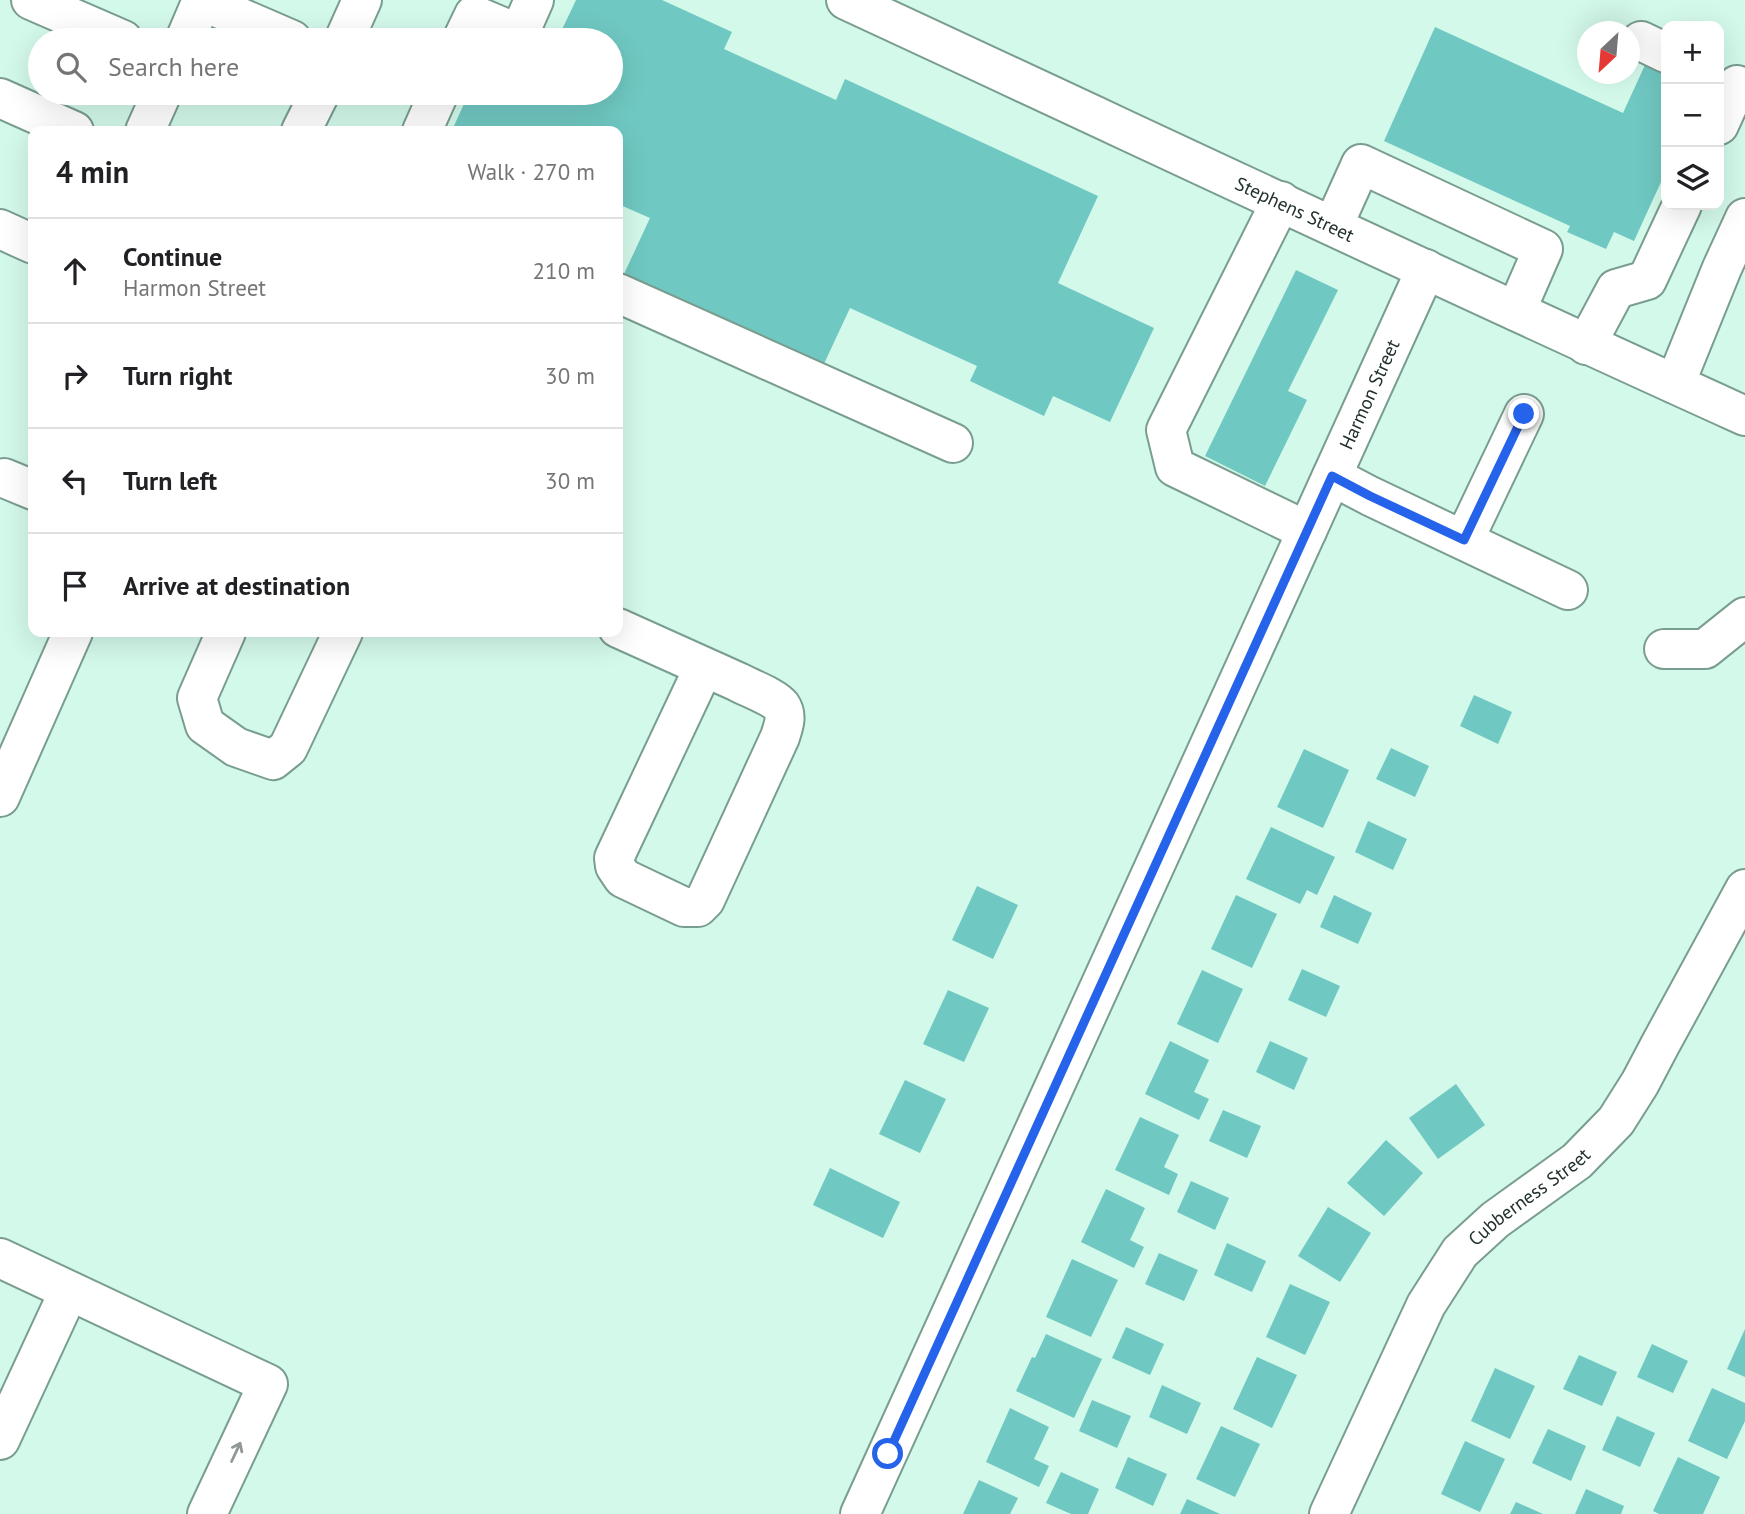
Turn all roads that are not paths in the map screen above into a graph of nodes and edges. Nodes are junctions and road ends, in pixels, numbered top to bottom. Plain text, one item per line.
1 (31, 0) edge
2 (202, 0) edge
3 (362, 0) edge
4 (534, 0) edge
5 (846, 0) edge
6 (95, 28) edge
7 (190, 28) edge
8 (265, 28) edge
9 (349, 28) edge
10 (468, 28) edge
11 (505, 28) edge
12 (522, 28) edge
13 (1734, 83) edge
14 (0, 98) edge
15 (157, 105) edge
16 (314, 105) edge
17 (434, 105) edge
18 (1724, 111) edge
19 (63, 126) edge
20 (147, 126) edge
21 (304, 126) edge
22 (424, 126) edge
23 (1281, 201) junction
24 (1680, 210) edge
25 (1745, 218) edge
26 (1333, 226) junction
27 (0, 229) edge
28 (28, 242) edge
29 (1426, 268) junction
30 (623, 295) edge
31 (1516, 311) junction
32 (1586, 345) junction
33 (1675, 384) junction
34 (1524, 414) dead end
35 (1745, 416) edge
36 (953, 443) dead end
37 (1332, 476) junction
38 (1307, 531) junction
39 (1464, 540) junction
40 (1568, 590) dead end
41 (1745, 617) edge
42 (623, 630) edge
43 (71, 637) edge
44 (224, 637) edge
45 (341, 637) edge
46 (1664, 649) dead end
47 (704, 667) junction
48 (0, 797) edge
49 (1745, 889) edge
50 (0, 1258) edge
51 (69, 1291) junction
52 (0, 1440) edge
53 (207, 1514) edge
54 (860, 1514) edge
55 (1329, 1514) edge

1 - 6 street
2 - 7 street
2 - 8 street
3 - 9 street
4 - 12 street
5 - 23 street, Stephens Street
10 - 11 street
13 - 18 street
14 - 19 street
15 - 20 street
16 - 21 street
17 - 22 street
23 - 26 street, Stephens Street
23 - 38 street
24 - 32 street
25 - 33 street
26 - 29 street, Stephens Street
26 - 31 street
27 - 28 street
29 - 31 street, Stephens Street
29 - 37 street, Harmon Street
30 - 36 street
31 - 32 street, Stephens Street
32 - 33 street, Stephens Street
33 - 35 street, Stephens Street
34 - 39 street
37 - 38 street, Harmon Street
37 - 39 street
38 - 54 street, Harmon Street
39 - 40 street
41 - 46 street
42 - 47 street
43 - 48 street
44 - 45 street
47 - 47 street
49 - 55 street, Cubberness Street
50 - 51 street
51 - 52 street
53 -> 51 street

